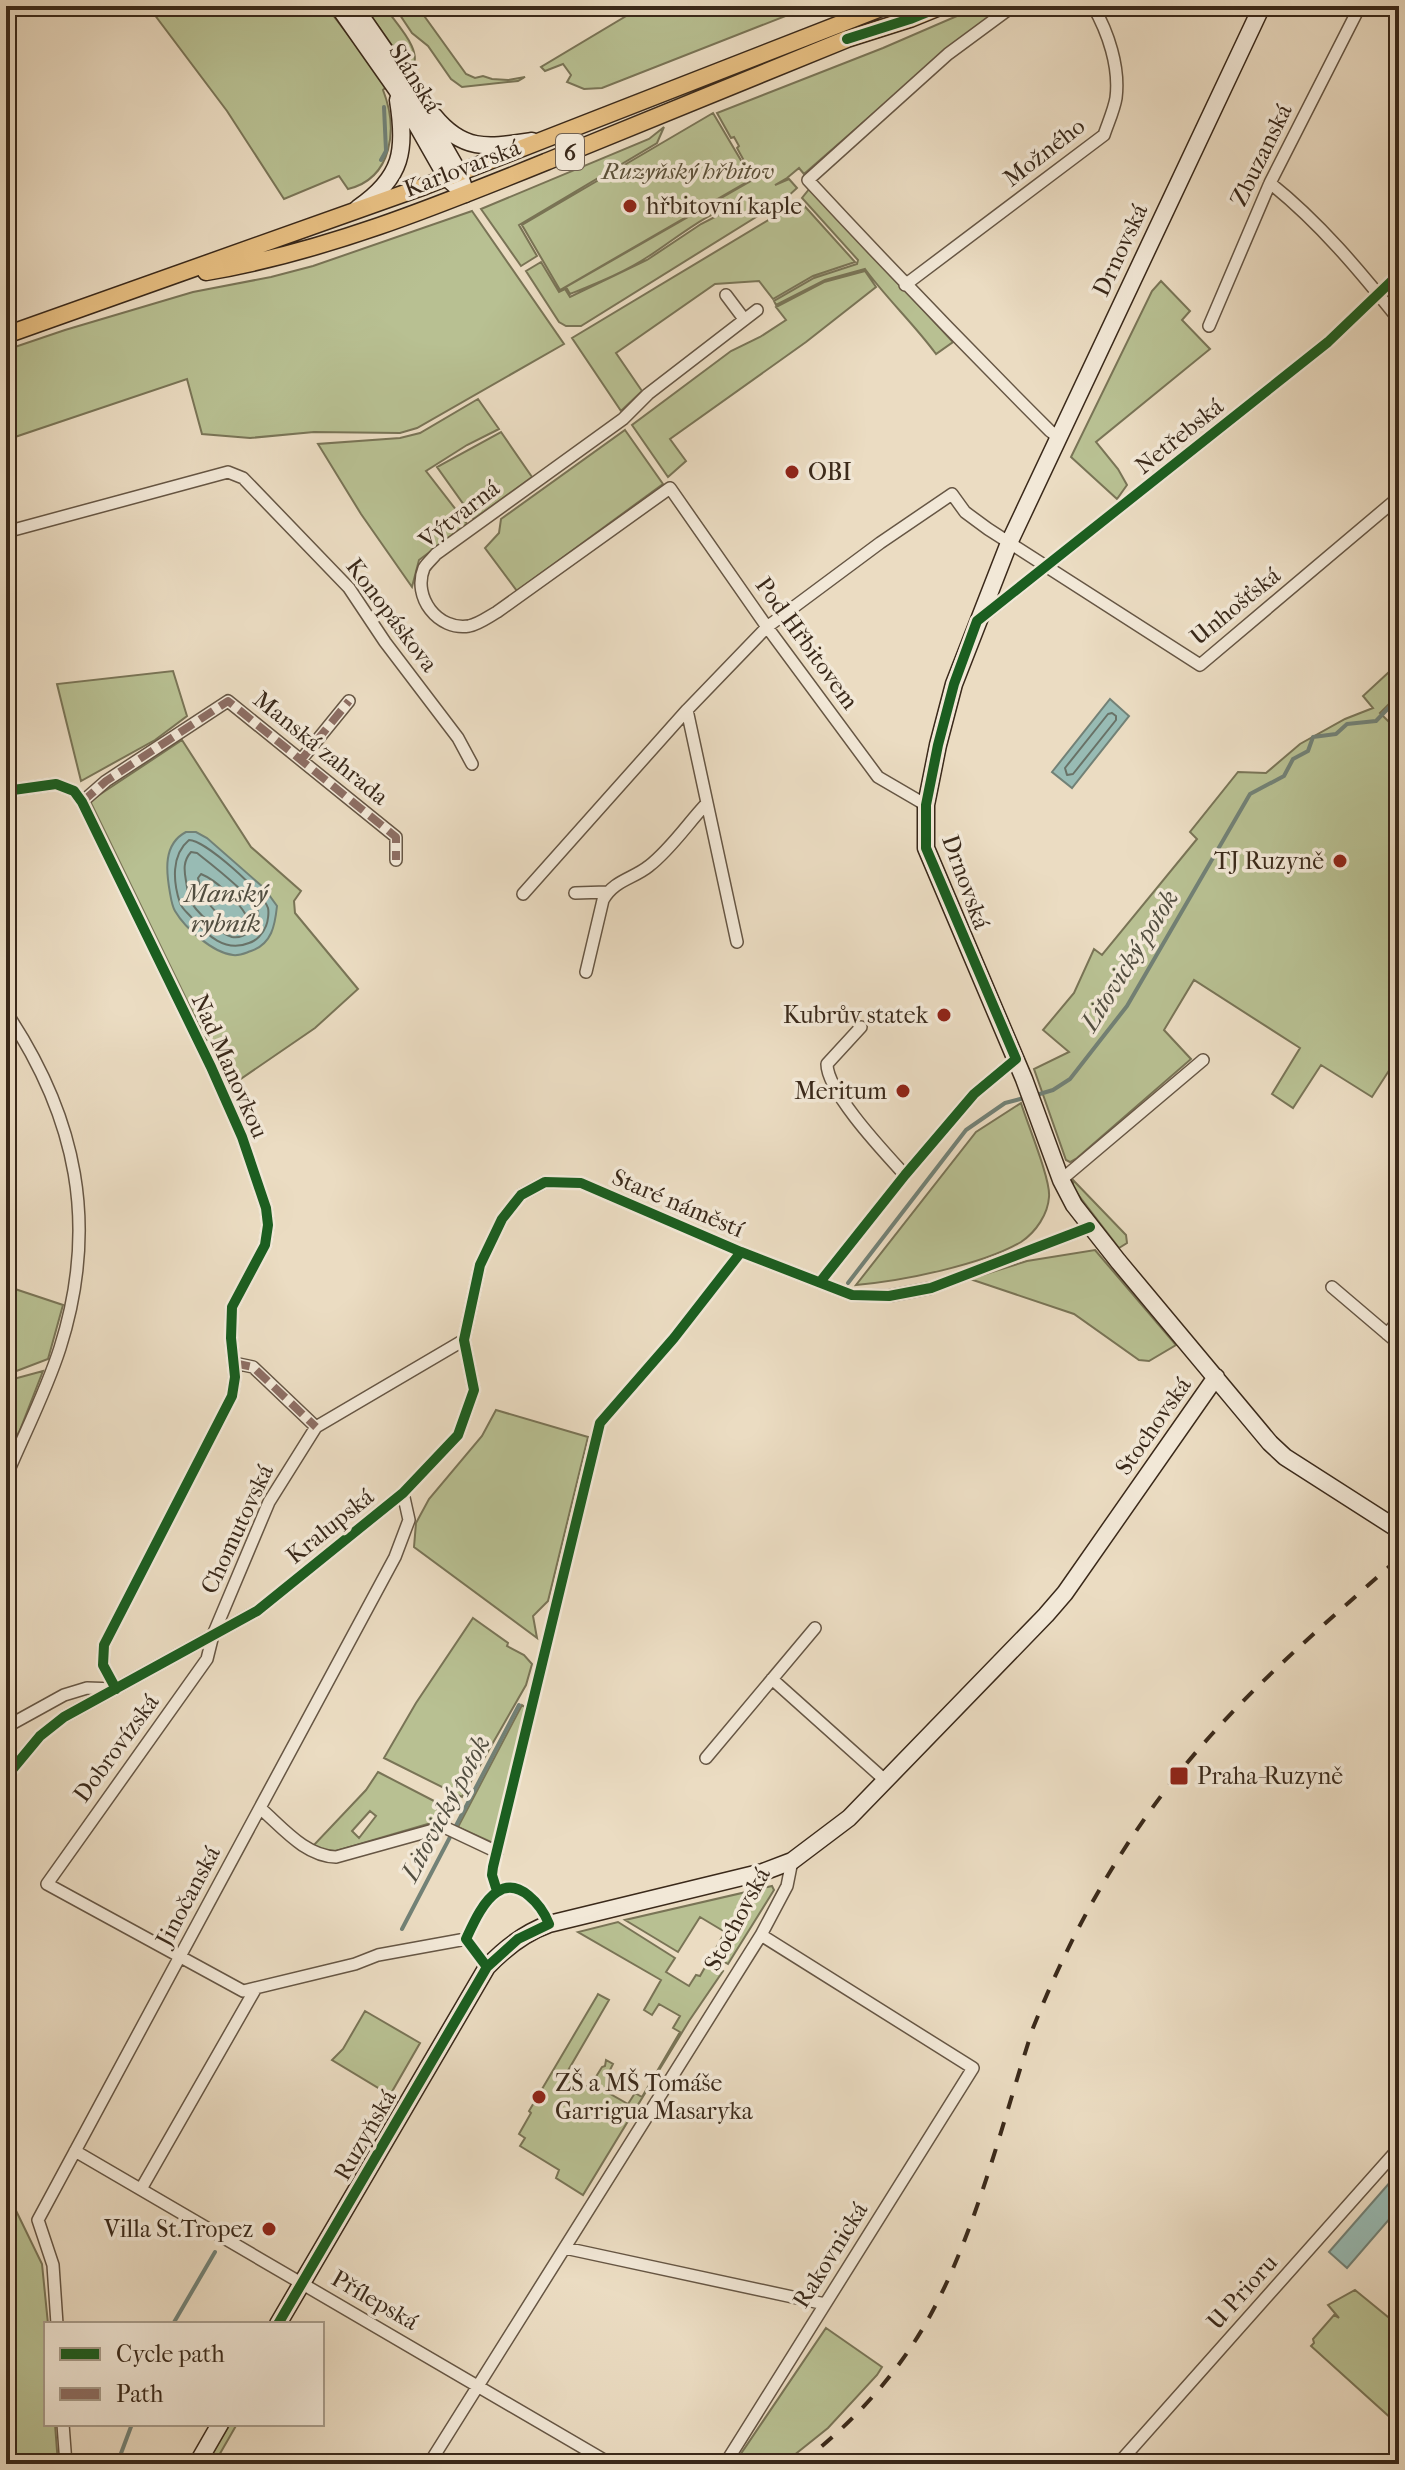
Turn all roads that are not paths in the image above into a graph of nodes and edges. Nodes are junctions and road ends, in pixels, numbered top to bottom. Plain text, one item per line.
1 (338, 6) edge
2 (354, 6) edge
3 (886, 6) edge
4 (942, 6) edge
5 (1013, 6) edge
6 (1093, 6) edge
7 (1262, 6) edge
8 (1360, 6) edge
9 (402, 87) junction
10 (556, 137) junction
11 (453, 176) junction
12 (1270, 183) junction
13 (465, 194) junction
14 (355, 210) junction
15 (1399, 274) edge
16 (169, 278) junction
17 (905, 285) junction
18 (1378, 293) junction
19 (726, 295) dead end
20 (757, 310) dead end
21 (744, 319) junction
22 (1399, 320) edge
23 (1209, 326) dead end
24 (6, 335) edge
25 (1058, 437) junction
26 (670, 488) joint
27 (1399, 497) edge
28 (6, 532) edge
29 (1009, 543) junction
30 (1047, 567) junction
31 (977, 621) junction
32 (767, 627) junction
33 (349, 701) dead end
34 (687, 710) junction
35 (301, 760) junction
36 (472, 764) dead end
37 (6, 791) edge
38 (82, 802) junction
39 (707, 803) junction
40 (926, 805) junction
41 (396, 860) dead end
42 (607, 892) junction
43 (575, 893) dead end
44 (523, 894) dead end
45 (737, 942) dead end
46 (586, 972) dead end
47 (6, 1012) edge
48 (861, 1027) dead end
49 (1016, 1059) junction
50 (1203, 1060) dead end
51 (905, 1175) junction
52 (1061, 1180) junction
53 (521, 1195) joint
54 (1090, 1227) junction
55 (820, 1282) junction
56 (1332, 1287) dead end
57 (1399, 1320) edge
58 (1387, 1334) junction
59 (464, 1340) junction
60 (1399, 1344) edge
61 (234, 1363) junction
62 (1216, 1377) junction
63 (316, 1427) junction
64 (6, 1477) edge
65 (403, 1493) junction
66 (1399, 1530) edge
67 (815, 1628) dead end
68 (213, 1635) junction
69 (772, 1679) junction
70 (116, 1689) junction
71 (6, 1727) edge
72 (706, 1758) dead end
73 (6, 1777) edge
74 (886, 1781) junction
75 (260, 1808) junction
76 (497, 1852) dead end
77 (792, 1861) junction
78 (549, 1924) junction
79 (761, 1935) junction
80 (466, 1939) junction
81 (181, 1957) junction
82 (487, 1967) junction
83 (256, 1988) junction
84 (1399, 2148) edge
85 (75, 2151) junction
86 (141, 2189) junction
87 (565, 2248) junction
88 (302, 2283) junction
89 (825, 2304) junction
90 (57, 2322) edge
91 (279, 2322) edge
92 (477, 2386) junction
93 (63, 2426) edge
94 (219, 2426) edge
95 (66, 2464) edge
96 (197, 2464) edge
97 (429, 2464) edge
98 (611, 2464) edge
99 (725, 2464) edge
100 (1118, 2464) edge

1 - 9 main road, Slánská
2 - 9 main road, Slánská
3 - 10 main road, Karlovarská / 6
4 - 13 main road, Karlovarská / 6
5 - 17 street
6 - 17 street, Možného
7 - 25 main road, Drnovská
8 - 12 street, Zbuzanská
9 - 10 main road
9 - 11 main road, Slánská
9 - 14 main road
10 - 11 main road, Karlovarská / 6
11 - 13 main road, Slánská
11 - 14 main road, Karlovarská / 6
12 - 18 street
12 - 23 street, Zbuzanská
13 - 16 main road, Karlovarská / 6
14 - 16 main road, Karlovarská / 6
15 - 18 street, Netřebská
16 - 24 main road, Karlovarská / 6
17 - 25 street
18 - 22 street
18 - 30 street, Netřebská
19 - 21 street
20 - 21 street, Výtvarná
21 - 26 street, Výtvarná
25 - 29 main road, Drnovská
26 - 32 street, Pod Hřbitovem
27 - 30 street, Unhošťská
28 - 36 street, Konopáskova
29 - 30 street
29 - 31 main road, Drnovská
29 - 32 street
30 - 31 street, Netřebská
31 - 40 main road, Drnovská
32 - 34 street
32 - 40 street, Pod Hřbitovem
33 - 35 street
34 - 39 street
34 - 44 street
35 - 38 street, Manská zahrada
35 - 41 street, Manská zahrada
37 - 38 street, Nad Manovkou
38 - 61 street, Nad Manovkou
39 - 42 street
39 - 45 street
40 - 49 main road, Drnovská
42 - 43 street
42 - 46 street
47 - 64 street
48 - 51 street
49 - 51 street
49 - 52 main road, Drnovská
50 - 52 street
51 - 55 street
52 - 54 main road, Drnovská
53 - 55 street, Staré náměstí
53 - 59 street, Kralupská
54 - 55 street, Staré náměstí
54 - 62 main road, Drnovská
56 - 58 street
57 - 58 street
58 - 60 street
59 - 63 street, Chomutovská
59 - 65 street, Kralupská
61 - 63 street
61 - 70 street, Nad Manovkou
62 - 66 main road, Drnovská
62 - 74 main road, Stochovská
63 - 68 street, Chomutovská
65 - 68 street, Kralupská
65 - 75 street, Jinočanská
67 - 69 street
68 - 70 street, Kralupská
68 - 81 street, Dobrovízská
69 - 72 street
69 - 74 street
70 - 71 street
70 - 73 street, Kralupská
74 - 77 main road, Stochovská
75 - 76 street
75 - 81 street, Jinočanská
77 - 78 main road, Ruzyňská
77 - 79 street, Stochovská
78 - 80 street
78 - 82 main road, Ruzyňská
79 - 87 street, Stochovská
79 - 89 street, Rakovnická
80 - 82 street
80 - 83 street
81 - 83 street
81 - 85 street, Jinočanská
82 - 88 main road, Ruzyňská
83 - 86 street
84 - 100 street, U Prioru
85 - 86 street, Přílepská
85 - 90 street, Jinočanská
86 - 88 street, Přílepská
87 - 89 street
87 - 92 street, Stochovská
88 - 91 main road, Ruzyňská
88 - 92 street, Přílepská
89 - 99 street, Rakovnická
92 - 97 street, Stochovská
92 - 98 street, Přílepská
93 - 95 street
94 - 96 main road

